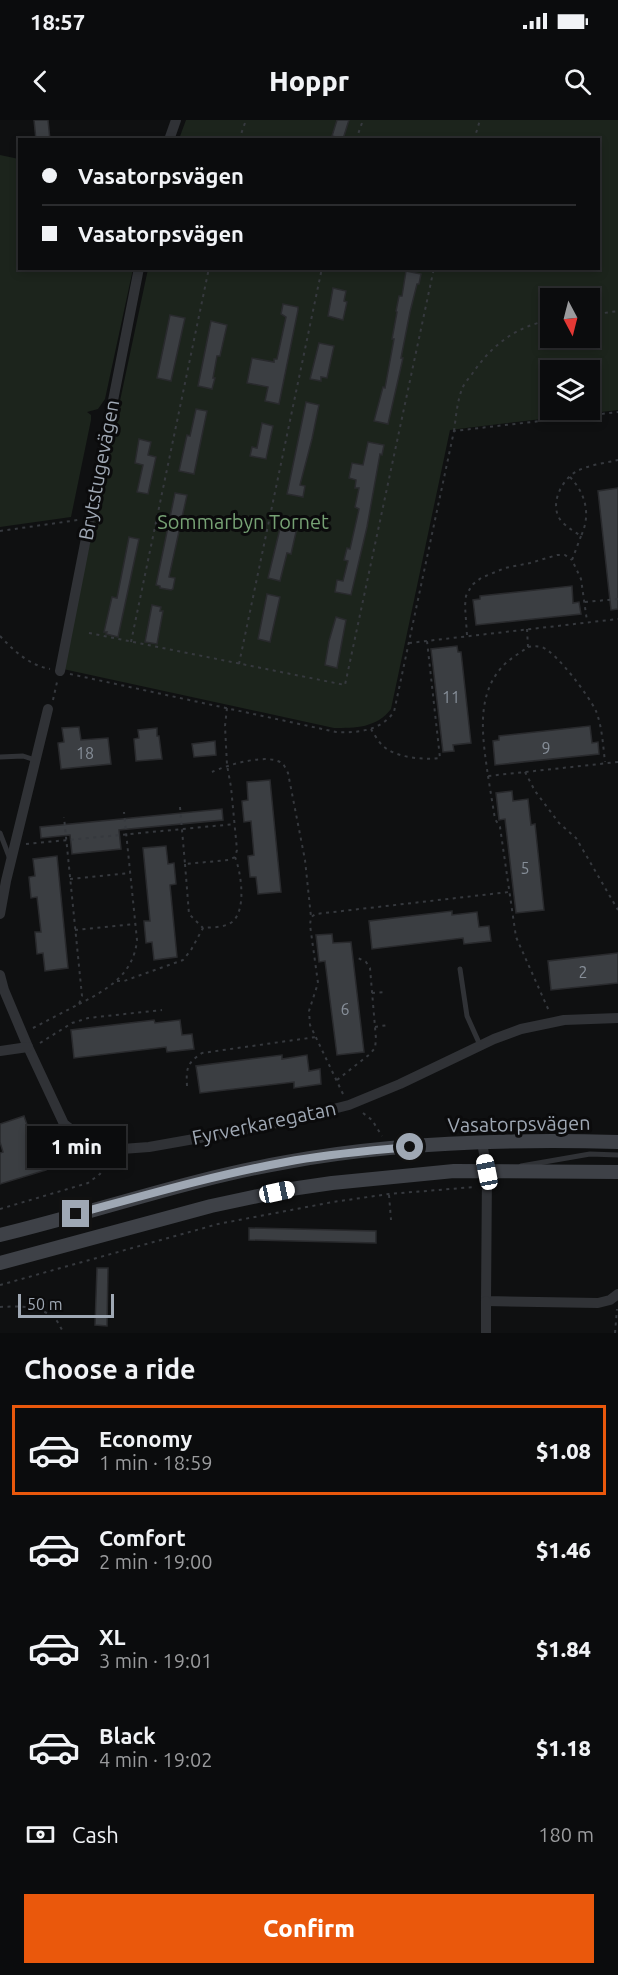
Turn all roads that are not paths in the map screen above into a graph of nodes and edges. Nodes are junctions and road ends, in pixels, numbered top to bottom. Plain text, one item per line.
1 (176, 120) edge
2 (170, 138) edge
3 (139, 270) edge
4 (60, 671) road end
5 (48, 709) road end
6 (0, 757) edge
7 (35, 760) junction
8 (0, 833) edge
9 (11, 861) junction
10 (3, 880) edge
11 (0, 914) edge
12 (460, 969) dead end
13 (0, 975) edge
14 (618, 1018) edge
15 (480, 1046) junction
16 (29, 1048) junction
17 (0, 1051) edge
18 (482, 1142) junction
19 (592, 1142) junction
20 (618, 1142) edge
21 (618, 1148) edge
22 (618, 1155) edge
23 (487, 1172) junction
24 (618, 1172) edge
25 (3, 1235) edge
26 (4, 1260) edge
27 (618, 1294) edge
28 (486, 1301) junction
29 (486, 1333) edge

1 - 2 street
3 - 4 street, Brytstugevägen
5 - 7 street
6 - 7 lane
7 - 9 street
8 - 9 lane
9 - 10 street
10 - 11 street
12 - 15 lane
13 - 16 street, Fyrverkaregatan
14 - 15 street, Fyrverkaregatan
15 - 16 street, Fyrverkaregatan
16 - 17 street
18 - 19 main road, Vasatorpsvägen
18 - 23 street
18 - 25 main road, Vasatorpsvägen
19 - 20 main road, Vasatorpsvägen
19 - 21 lane
22 - 23 lane
23 - 24 main road
23 - 26 main road
23 - 28 street
27 - 28 street
28 - 29 street

